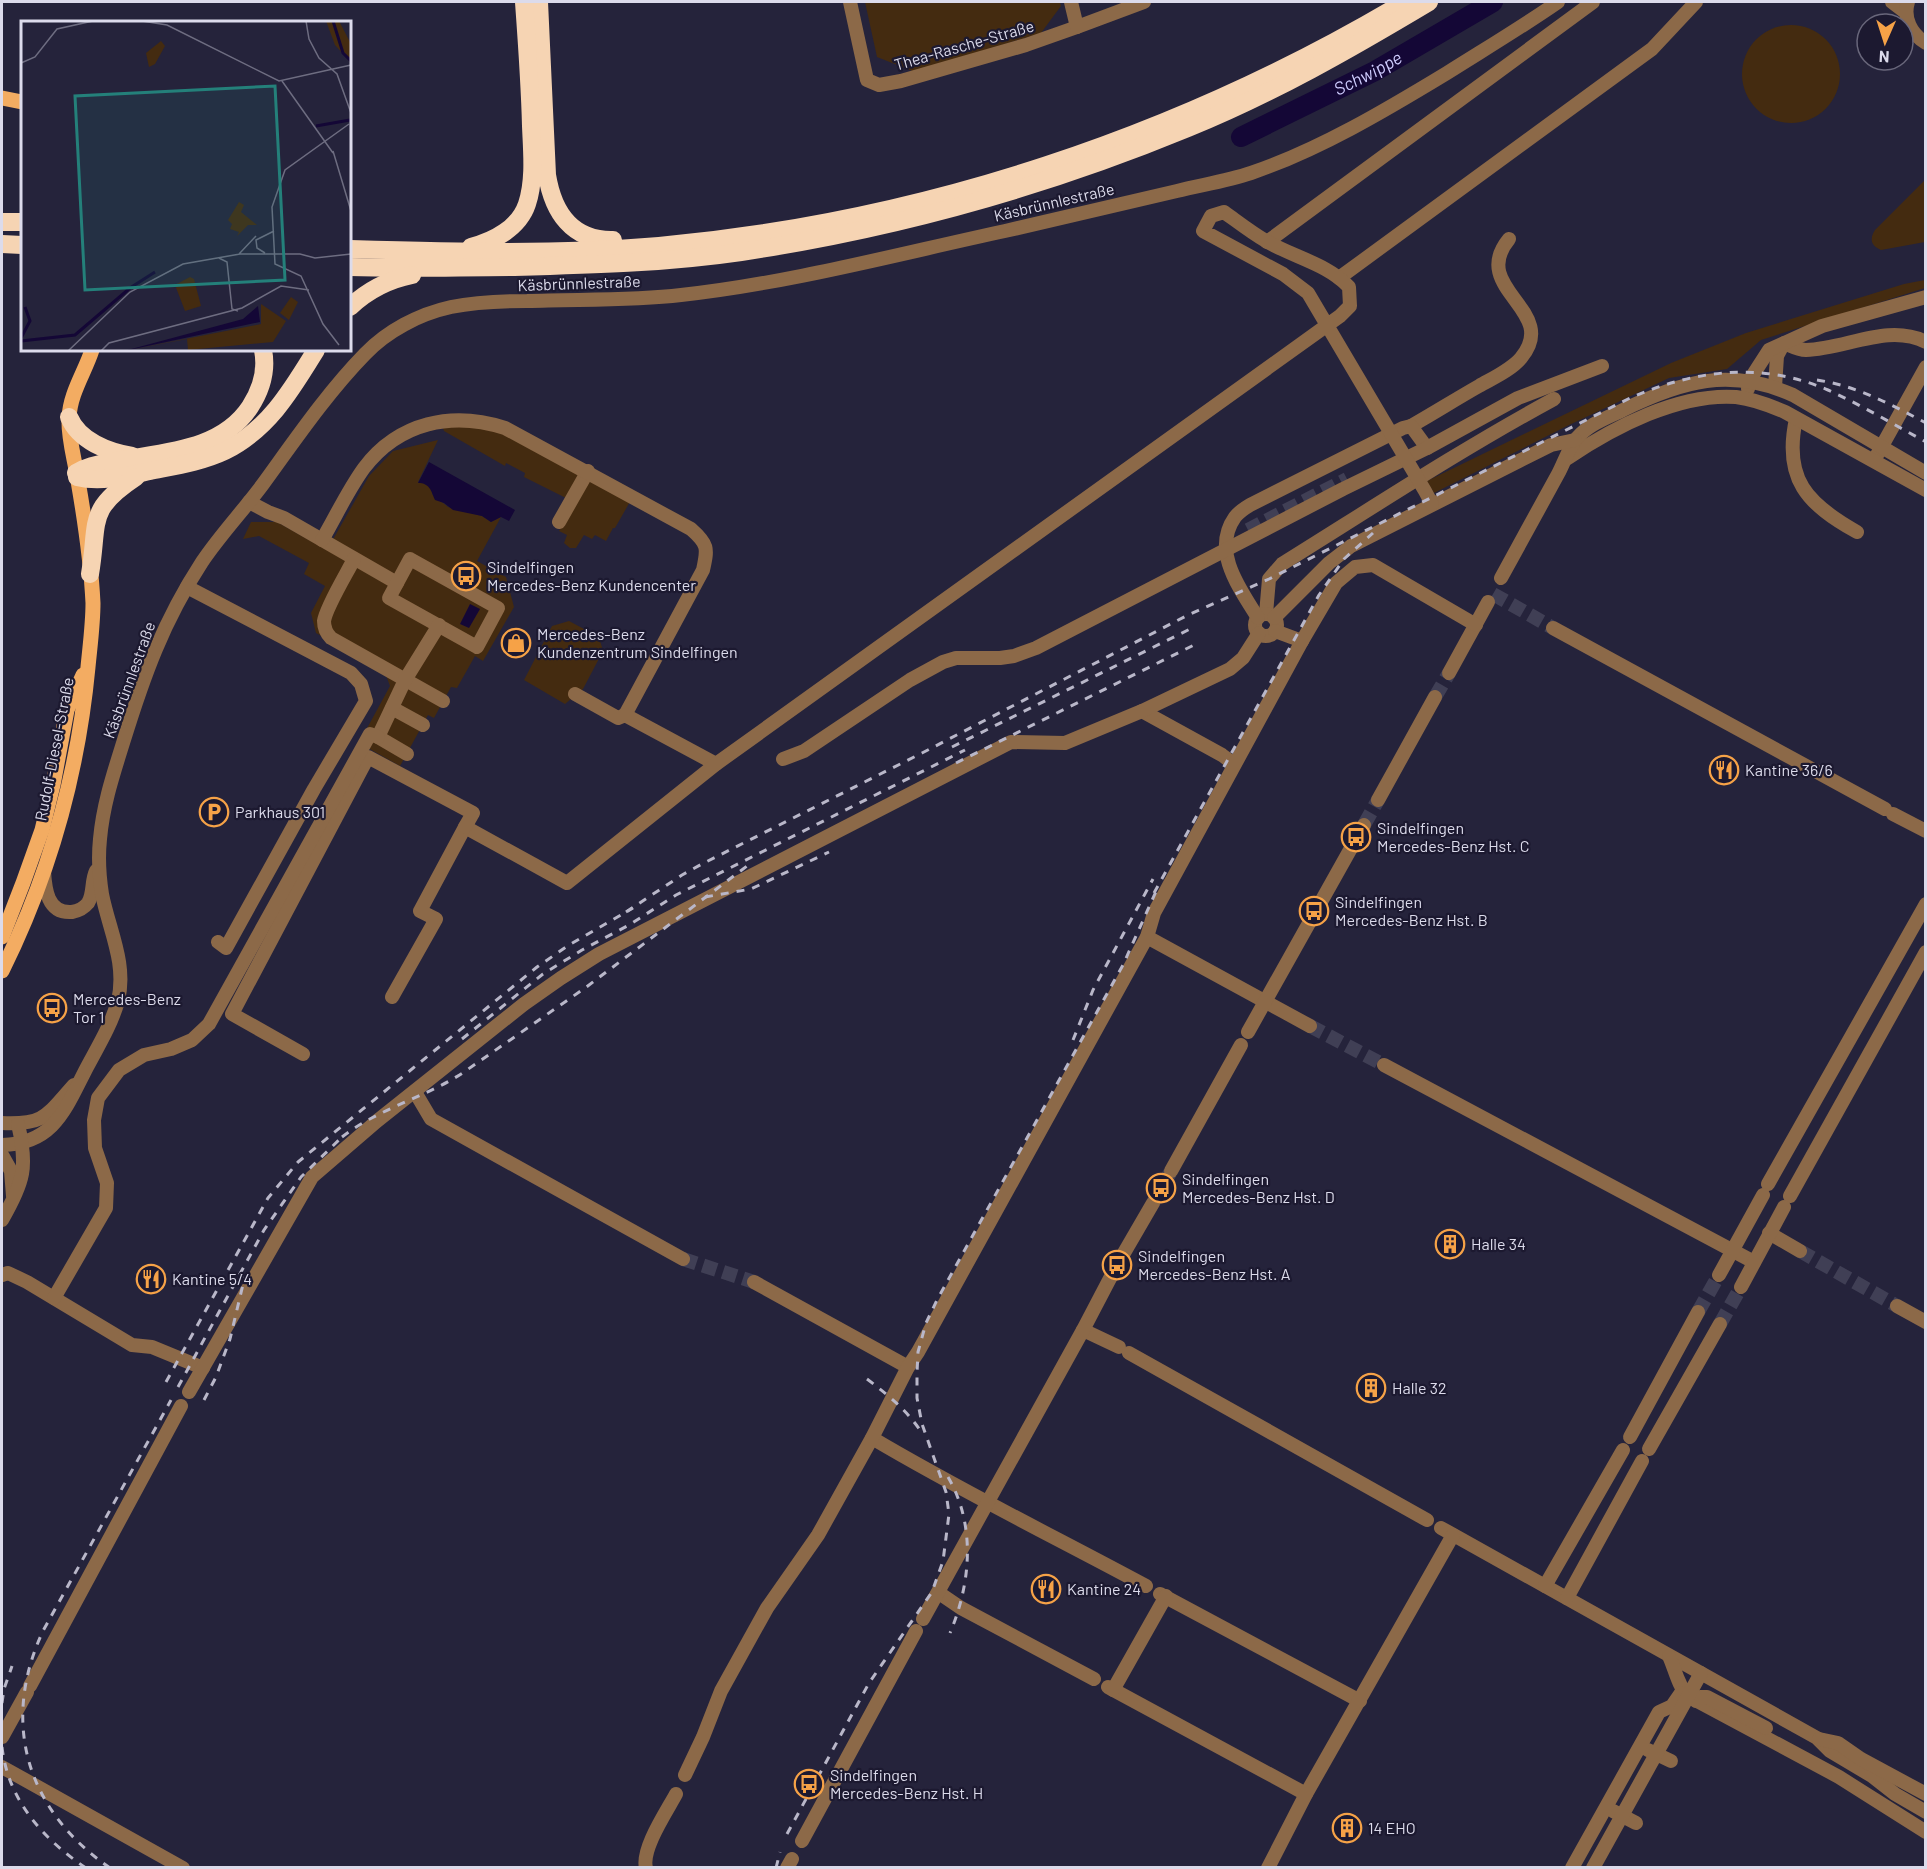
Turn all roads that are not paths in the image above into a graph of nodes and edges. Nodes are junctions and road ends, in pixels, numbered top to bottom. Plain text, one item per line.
1 (524, 2) edge
2 (539, 2) edge
3 (850, 2) edge
4 (1071, 2) edge
5 (1144, 2) edge
6 (1405, 2) edge
7 (1430, 2) edge
8 (1558, 2) edge
9 (1593, 2) edge
10 (1696, 2) edge
11 (1892, 2) edge
12 (1907, 7) edge
13 (1077, 27) junction
14 (1926, 43) edge
15 (2, 98) edge
16 (21, 102) edge
17 (2, 222) edge
18 (21, 222) edge
19 (735, 237) junction
20 (1509, 239) dead end
21 (1267, 242) junction
22 (2, 244) edge
23 (21, 245) edge
24 (351, 249) edge
25 (441, 253) junction
26 (351, 267) edge
27 (477, 267) junction
28 (1339, 279) junction
29 (1926, 297) edge
30 (351, 306) edge
31 (1926, 342) edge
32 (1784, 344) junction
33 (92, 351) edge
34 (263, 351) edge
35 (315, 351) edge
36 (1602, 366) dead end
37 (1926, 368) edge
38 (1749, 381) junction
39 (1775, 387) junction
40 (1554, 399) dead end
41 (1747, 399) junction
42 (69, 417) junction
43 (1796, 419) junction
44 (1411, 426) junction
45 (1575, 440) junction
46 (1427, 448) junction
47 (1881, 448) junction
48 (1566, 459) junction
49 (1873, 462) junction
50 (141, 465) junction
51 (1391, 465) junction
52 (588, 471) junction
53 (1926, 473) edge
54 (77, 475) junction
55 (1347, 479) tunnel mouth
56 (1926, 490) edge
57 (249, 502) junction
58 (1432, 504) junction
59 (559, 522) dead end
60 (1857, 532) dead end
61 (322, 540) junction
62 (354, 559) junction
63 (90, 574) junction
64 (1501, 578) dead end
65 (397, 583) junction
66 (187, 586) junction
67 (1488, 602) dead end
68 (1268, 620) junction
69 (439, 625) junction
70 (1476, 625) junction
71 (1553, 628) tunnel mouth
72 (1302, 641) junction
73 (89, 653) junction
74 (1449, 673) tunnel mouth
75 (405, 680) junction
76 (575, 694) dead end
77 (1435, 697) tunnel mouth
78 (443, 701) dead end
79 (392, 708) junction
80 (1142, 711) junction
81 (626, 715) junction
82 (423, 725) dead end
83 (378, 737) junction
84 (407, 754) dead end
85 (783, 759) dead end
86 (716, 764) junction
87 (1234, 764) junction
88 (1378, 800) tunnel mouth
89 (1364, 825) tunnel mouth
90 (465, 827) junction
91 (1926, 831) edge
92 (98, 866) junction
93 (44, 870) junction
94 (1926, 904) edge
95 (2, 937) edge
96 (1147, 937) junction
97 (218, 942) dead end
98 (1926, 952) edge
99 (2, 972) edge
100 (392, 997) dead end
101 (1266, 1004) junction
102 (1310, 1026) tunnel mouth
103 (303, 1054) dead end
104 (1384, 1065) tunnel mouth
105 (83, 1075) junction
106 (415, 1092) junction
107 (2, 1123) edge
108 (18, 1124) junction
109 (23, 1144) junction
110 (2, 1145) edge
111 (2, 1155) edge
112 (1171, 1171) tunnel mouth
113 (14, 1198) junction
114 (1153, 1203) tunnel mouth
115 (2, 1219) edge
116 (1769, 1233) junction
117 (1732, 1250) junction
118 (1800, 1251) tunnel mouth
119 (683, 1259) tunnel mouth
120 (1754, 1262) junction
121 (2, 1275) edge
122 (1719, 1275) tunnel mouth
123 (753, 1282) tunnel mouth
124 (1741, 1287) tunnel mouth
125 (54, 1298) junction
126 (1897, 1306) tunnel mouth
127 (1698, 1312) tunnel mouth
128 (1926, 1322) edge
129 (1720, 1324) tunnel mouth
130 (1083, 1330) junction
131 (908, 1367) junction
132 (203, 1368) junction
133 (189, 1392) dead end
134 (181, 1406) dead end
135 (1630, 1437) dead end
136 (872, 1438) junction
137 (1623, 1450) dead end
138 (989, 1502) junction
139 (1427, 1520) dead end
140 (1146, 1586) dead end
141 (1545, 1586) junction
142 (939, 1593) junction
143 (1567, 1598) junction
144 (1668, 1655) junction
145 (1701, 1673) junction
146 (1094, 1679) dead end
147 (1689, 1696) junction
148 (1360, 1701) junction
149 (2, 1737) edge
150 (1817, 1738) junction
151 (1671, 1761) dead end
152 (1859, 1763) junction
153 (2, 1767) edge
154 (684, 1775) dead end
155 (676, 1794) dead end
156 (1306, 1794) junction
157 (1926, 1794) edge
158 (1596, 1802) dead end
159 (1613, 1811) junction
160 (1926, 1812) edge
161 (1636, 1823) dead end
162 (1926, 1832) edge
163 (802, 1841) dead end
164 (1272, 1866) edge
165 (183, 1868) edge
166 (646, 1868) edge
167 (1572, 1868) edge
168 (1582, 1868) edge
169 (1593, 1868) edge

1 - 25 highway
2 - 19 highway
3 - 13 street, Thea-Rasche-Straße
4 - 13 street
5 - 13 street
6 - 19 highway
7 - 27 highway
8 - 57 street, Käsbrünnlestraße
9 - 21 street
10 - 28 street
11 - 12 street
12 - 14 street
15 - 16 main road
17 - 18 highway
19 - 25 highway
20 - 44 street
21 - 28 street
21 - 58 street
22 - 23 highway
24 - 25 highway
26 - 27 highway
27 - 30 highway
28 - 86 street
29 - 32 street
31 - 32 street
32 - 38 street
32 - 39 street
33 - 42 main road
34 - 50 highway
35 - 50 highway
36 - 46 street
37 - 47 street
38 - 39 street
38 - 41 street
38 - 45 street
39 - 47 street
40 - 68 street
41 - 43 street
41 - 48 street
42 - 50 highway
42 - 54 main road, Rudolf-Diesel-Straße
43 - 49 street
43 - 60 street
44 - 46 street
44 - 68 street
45 - 48 street
45 - 58 street
46 - 51 street
47 - 49 street
47 - 53 street
48 - 64 street
49 - 56 street
50 - 54 highway
50 - 63 highway
51 - 55 street
51 - 85 street
52 - 59 street
52 - 61 street
52 - 81 street
54 - 63 main road, Rudolf-Diesel-Straße
57 - 61 street
57 - 66 street, Käsbrünnlestraße
58 - 68 street
61 - 62 street
62 - 65 street
62 - 75 street
63 - 73 main road, Rudolf-Diesel-Straße
65 - 69 street
65 - 69 street
66 - 92 street, Käsbrünnlestraße
66 - 97 street
67 - 70 street
68 - 72 street
68 - 80 street
69 - 75 street
70 - 72 street
70 - 74 street
71 - 91 street
72 - 87 street
73 - 93 main road, Rudolf-Diesel-Straße
73 - 95 main road, Rudolf-Diesel-Straße
75 - 78 street
75 - 79 street
76 - 81 street
77 - 88 street
79 - 82 street
79 - 83 street
80 - 87 street
80 - 106 street
81 - 86 street
83 - 84 street
83 - 125 street
86 - 90 street
87 - 96 street
89 - 101 street
90 - 100 street
90 - 103 street
92 - 93 street
92 - 105 street, Käsbrünnlestraße
93 - 99 main road, Rudolf-Diesel-Straße
94 - 117 street
96 - 101 street
96 - 131 street
98 - 116 street
101 - 102 street
101 - 112 street
104 - 117 street
105 - 108 street, Käsbrünnlestraße
105 - 109 street, Käsbrünnlestraße
106 - 119 street
106 - 132 street
107 - 108 street, Käsbrünnlestraße
108 - 109 street
109 - 110 street, Käsbrünnlestraße
109 - 113 street
111 - 113 street
113 - 115 street
114 - 130 street
116 - 118 street
116 - 120 street
117 - 120 street
117 - 122 street
120 - 124 street
121 - 125 street
123 - 131 street
125 - 132 street
126 - 128 street
127 - 135 street
129 - 143 street
130 - 138 street
130 - 139 street
131 - 136 street
132 - 133 street
134 - 149 street
136 - 138 street
136 - 154 street
137 - 141 street
138 - 140 street
138 - 142 street
141 - 143 street
141 - 148 street
142 - 146 street
142 - 163 street
143 - 144 street
144 - 145 street
144 - 147 street
145 - 147 street
145 - 150 street
147 - 150 street
147 - 162 street
147 - 167 street
147 - 169 street
148 - 156 street
148 - 156 street
150 - 152 street
151 - 159 street
152 - 157 street
152 - 160 street
153 - 165 street
155 - 166 street
156 - 164 street
158 - 159 street
159 - 161 street
159 - 168 street

